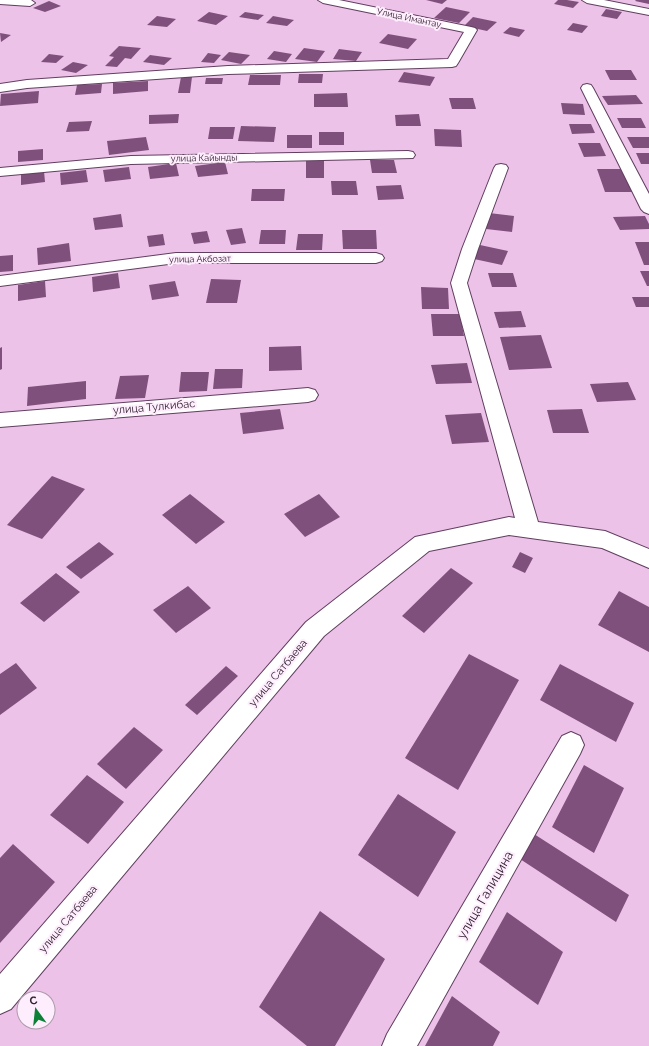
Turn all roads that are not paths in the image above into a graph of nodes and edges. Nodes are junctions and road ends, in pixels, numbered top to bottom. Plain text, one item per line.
1 (323, 0) edge
2 (587, 0) edge
3 (0, 1) edge
4 (30, 3) dead end
5 (649, 12) edge
6 (0, 88) edge
7 (586, 88) dead end
8 (408, 155) dead end
9 (501, 168) dead end
10 (0, 172) edge
11 (649, 209) edge
12 (376, 258) dead end
13 (0, 281) edge
14 (308, 395) dead end
15 (0, 420) edge
16 (529, 529) junction
17 (649, 559) edge
18 (571, 745) dead end
19 (0, 998) edge
20 (399, 1046) edge

1 - 6 street, Улица Имантау
2 - 5 street
3 - 4 street
7 - 11 street
8 - 10 street, улица Кайынды
9 - 16 street
12 - 13 street, улица Акбозат
14 - 15 street, улица Тулкибас
16 - 17 street, улица Сатбаева
16 - 19 street, улица Сатбаева
18 - 20 street, улица Галицина

